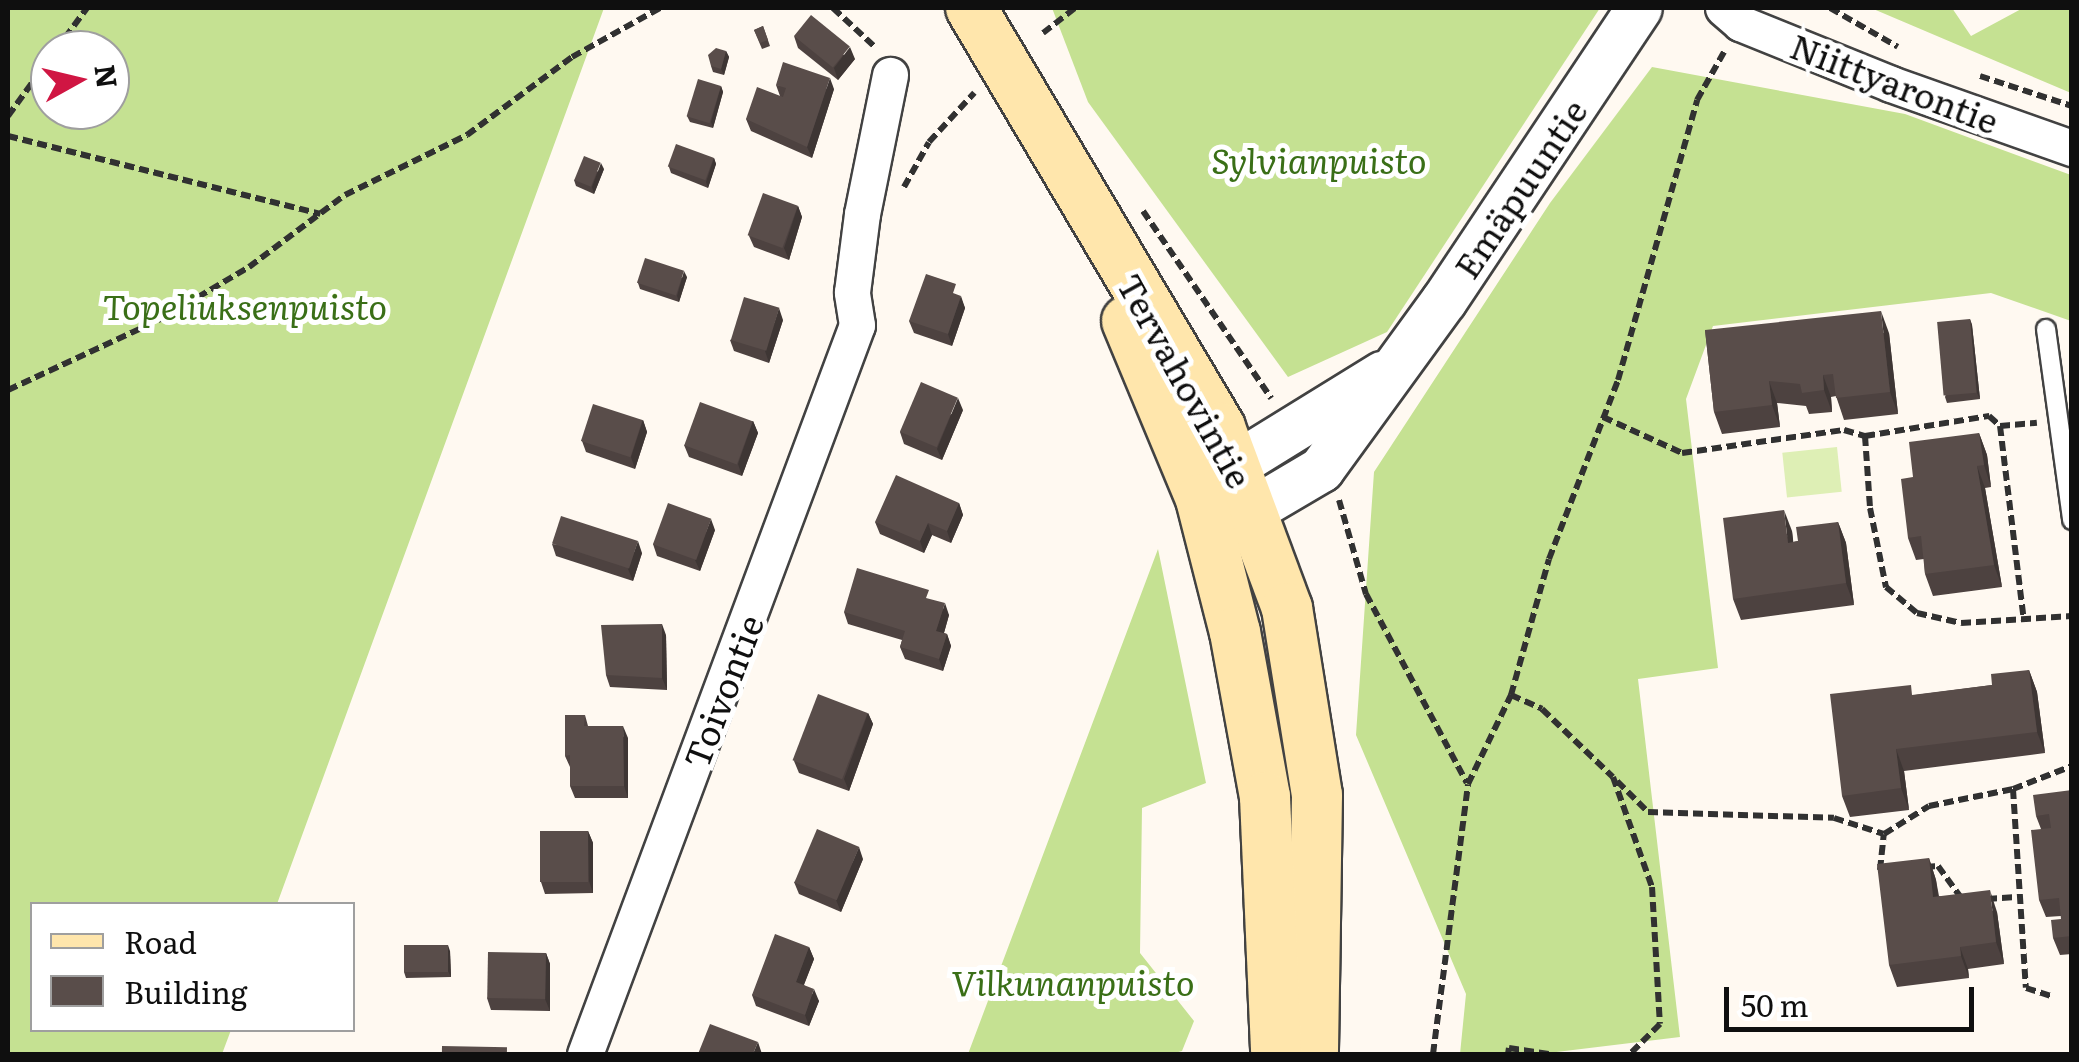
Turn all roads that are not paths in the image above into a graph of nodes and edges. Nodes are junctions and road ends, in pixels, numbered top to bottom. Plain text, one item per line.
1 (972, 8) edge
2 (1639, 8) edge
3 (1731, 15) edge
4 (890, 75) road end
5 (1046, 138) junction
6 (2072, 148) edge
7 (2046, 329) dead end
8 (1246, 486) junction
9 (1201, 499) junction
10 (2072, 520) edge
11 (584, 1054) edge
12 (1276, 1054) edge
13 (1313, 1054) edge

1 - 5 main road, Tervahovintie
2 - 8 street, Emäpuuntie
3 - 6 street, Niittyarontie
4 - 11 street, Toivontie
5 - 8 main road, Tervahovintie
5 - 9 main road, Tervahovintie
7 - 10 lane
8 - 9 street, Emäpuuntie
8 - 13 main road, Tervahovintie
9 - 12 main road, Tervahovintie

